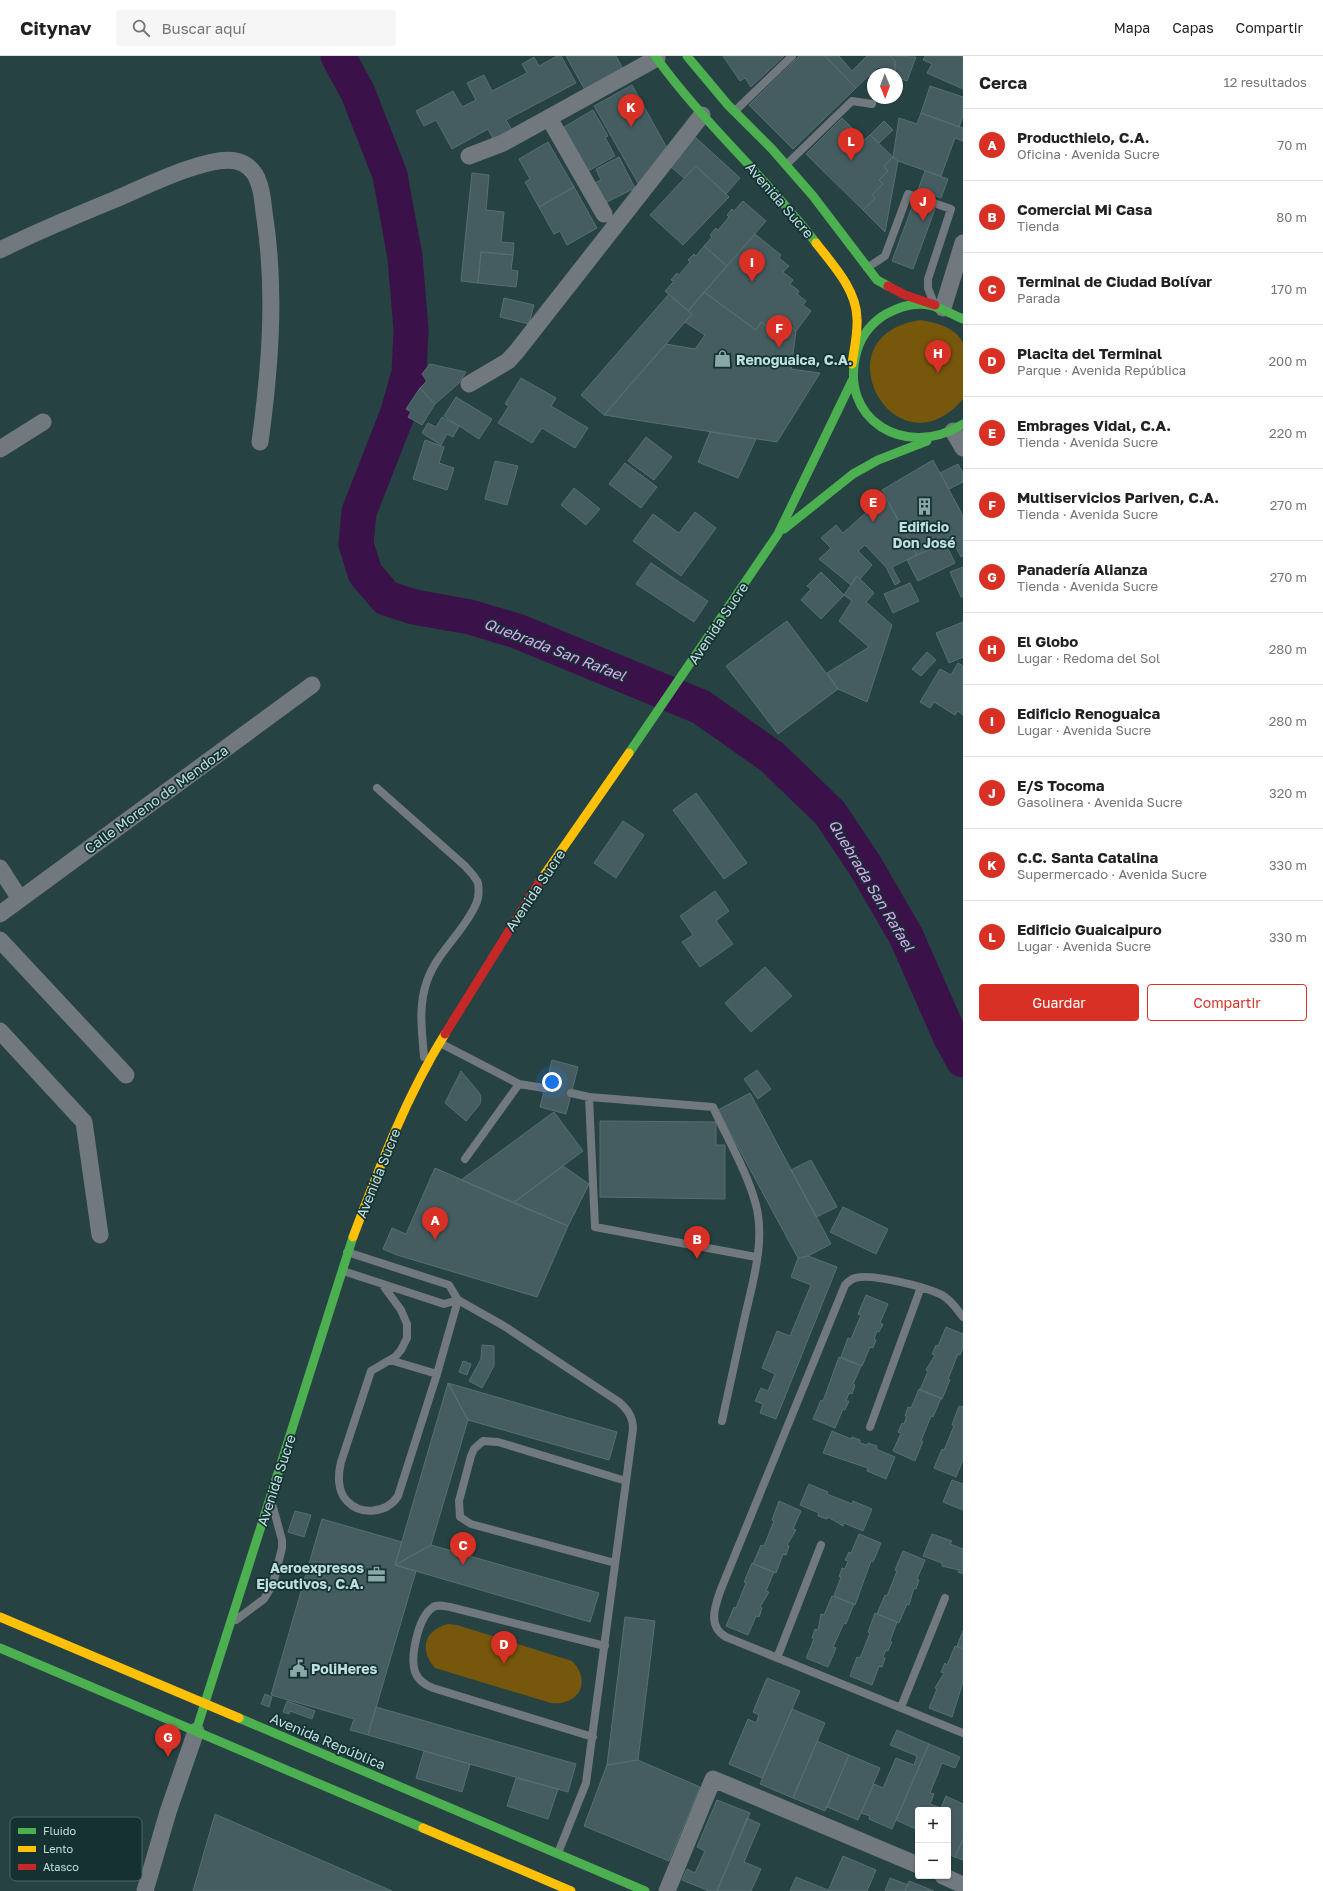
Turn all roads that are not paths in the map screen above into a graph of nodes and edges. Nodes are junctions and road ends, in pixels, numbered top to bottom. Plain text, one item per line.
1 (687, 56) edge
2 (792, 56) edge
3 (656, 57) edge
4 (867, 103) edge
5 (734, 112) junction
6 (702, 115) junction
7 (548, 118) junction
8 (469, 156) dead end
9 (786, 165) junction
10 (604, 214) dead end
11 (963, 243) edge
12 (0, 250) edge
13 (866, 268) junction
14 (939, 307) junction
15 (963, 319) edge
16 (852, 364) junction
17 (852, 381) junction
18 (469, 384) dead end
19 (43, 422) dead end
20 (951, 431) edge
21 (260, 442) dead end
22 (963, 448) edge
23 (0, 449) edge
24 (778, 534) junction
25 (312, 685) dead end
26 (377, 788) dead end
27 (0, 868) edge
28 (20, 899) junction
29 (0, 914) edge
30 (0, 940) edge
31 (0, 1031) edge
32 (439, 1042) junction
33 (425, 1066) junction
34 (126, 1075) dead end
35 (519, 1084) junction
36 (544, 1088) dead end
37 (571, 1093) dead end
38 (589, 1096) junction
39 (466, 1159) dead end
40 (100, 1236) dead end
41 (347, 1252) junction
42 (756, 1257) junction
43 (341, 1271) junction
44 (382, 1284) junction
45 (921, 1287) junction
46 (458, 1300) junction
47 (963, 1317) edge
48 (390, 1360) junction
49 (437, 1374) junction
50 (722, 1421) dead end
51 (870, 1427) dead end
52 (626, 1481) junction
53 (270, 1498) junction
54 (821, 1545) dead end
55 (615, 1564) junction
56 (945, 1598) dead end
57 (0, 1616) edge
58 (230, 1624) junction
59 (605, 1646) junction
60 (0, 1648) edge
61 (777, 1658) junction
62 (205, 1704) junction
63 (901, 1707) junction
64 (196, 1731) junction
65 (963, 1733) edge
66 (593, 1736) junction
67 (558, 1854) junction
68 (915, 1865) edge
69 (950, 1879) edge
70 (963, 1885) edge
71 (145, 1891) edge
72 (571, 1891) edge
73 (645, 1891) edge
74 (667, 1891) edge

1 - 5 street, Avenida Sucre
2 - 5 lane
3 - 6 street, Avenida Sucre
3 - 7 street
4 - 9 lane
5 - 9 street, Avenida Sucre
6 - 16 street, Avenida Sucre
6 - 18 street
7 - 8 street
7 - 10 street
9 - 13 street, Avenida Sucre
11 - 14 street
12 - 21 street
13 - 14 street, Avenida Sucre
13 - 14 lane
14 - 15 street, Avenida Sucre
14 - 16 street
16 - 17 street
17 - 20 street
17 - 24 street, Avenida Sucre
19 - 23 street
20 - 22 street
20 - 24 street, Avenida Sucre
24 - 32 street, Avenida Sucre
25 - 28 street, Calle Moreno de Mendoza
26 - 33 lane
27 - 28 street
28 - 29 street, Calle Moreno de Mendoza
30 - 34 street
31 - 40 street
32 - 33 street, Avenida Sucre
32 - 35 lane
33 - 41 street, Avenida Sucre
35 - 36 lane
35 - 39 lane
37 - 38 lane
38 - 42 lane
38 - 42 lane
41 - 43 street, Avenida Sucre
41 - 46 lane
42 - 50 lane
43 - 44 lane
43 - 53 street, Avenida Sucre
44 - 46 lane
44 - 48 lane
45 - 47 lane
45 - 51 lane
45 - 61 lane
46 - 49 lane
46 - 52 lane
48 - 49 lane
48 - 49 lane
52 - 55 lane
52 - 55 lane
53 - 58 street, Avenida Sucre
53 - 58 lane
54 - 61 lane
55 - 59 lane
56 - 63 lane
57 - 62 street, Avenida República
58 - 62 street, Avenida Sucre
59 - 66 lane
59 - 66 lane
60 - 64 street
61 - 63 lane
62 - 64 street, Avenida Sucre
62 - 67 street, Avenida República
63 - 65 lane
64 - 71 street, Avenida Sucre
64 - 72 street
66 - 67 lane
67 - 73 street, Avenida República
68 - 74 street
69 - 70 street

